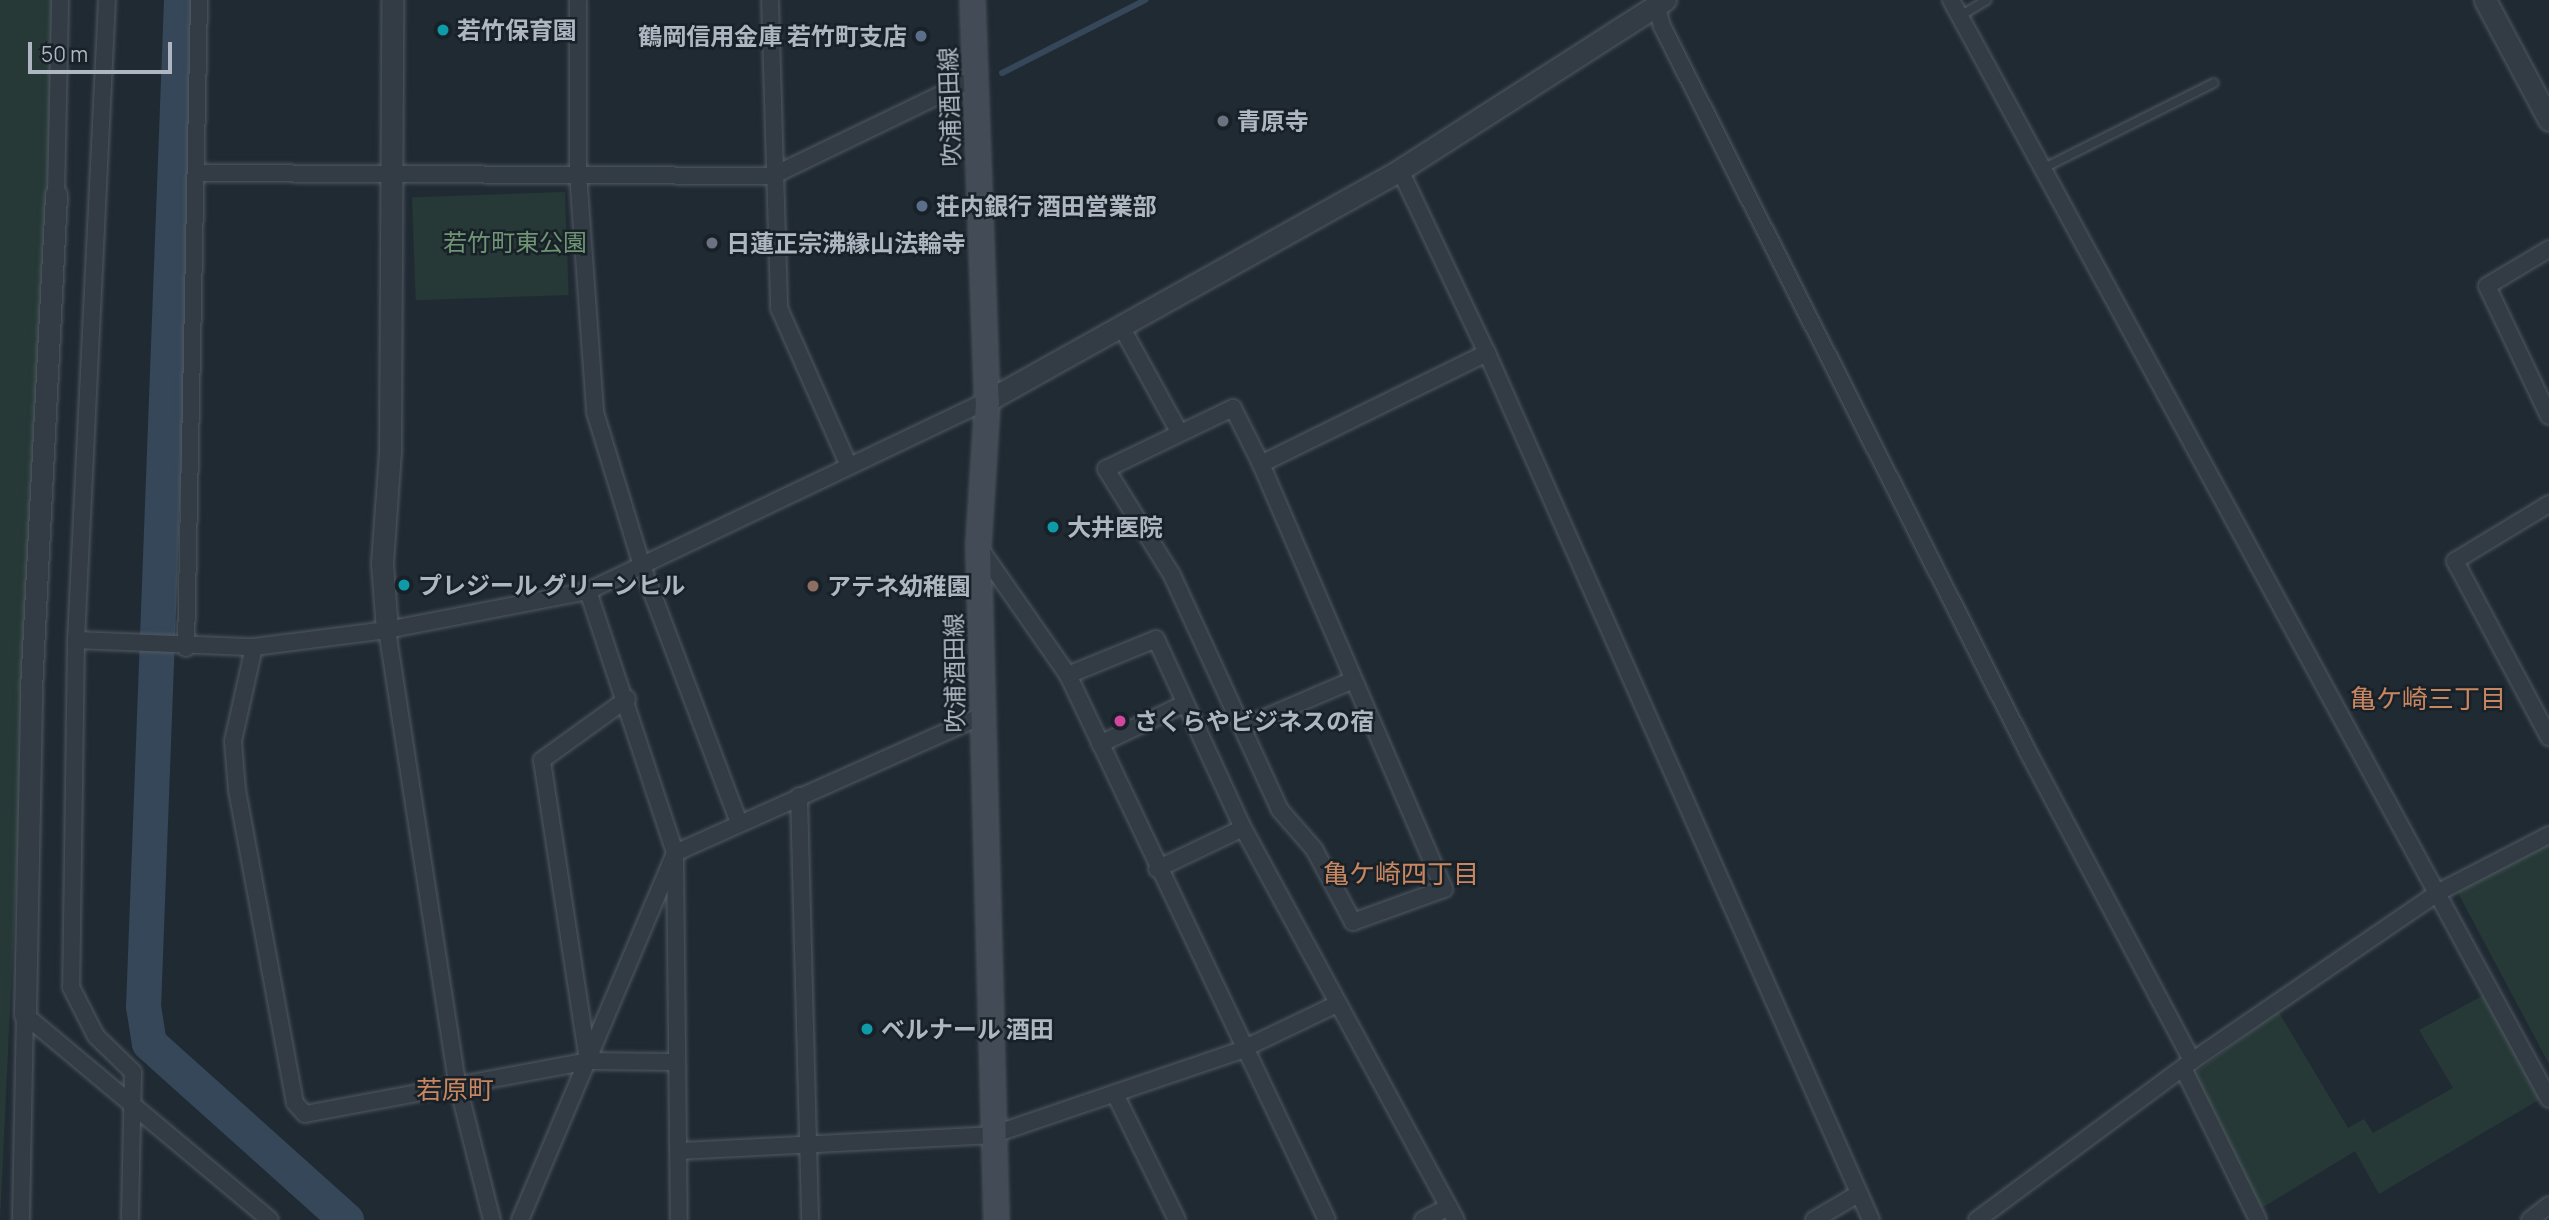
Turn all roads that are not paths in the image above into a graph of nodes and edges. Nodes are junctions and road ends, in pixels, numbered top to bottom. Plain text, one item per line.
1 (60, 0) edge
2 (107, 0) edge
3 (200, 0) edge
4 (393, 0) edge
5 (578, 0) edge
6 (770, 0) edge
7 (972, 0) edge
8 (1951, 0) edge
9 (1987, 0) edge
10 (2485, 0) edge
11 (1659, 2) edge
12 (1960, 16) junction
13 (975, 78) junction
14 (2214, 83) dead end
15 (2549, 120) edge
16 (1400, 170) junction
17 (2042, 170) junction
18 (196, 173) junction
19 (392, 173) junction
20 (578, 173) junction
21 (772, 176) junction
22 (56, 195) joint
23 (2549, 249) edge
24 (1122, 328) junction
25 (1487, 353) junction
26 (987, 401) junction
27 (2549, 416) edge
28 (1178, 430) junction
29 (1261, 464) junction
30 (849, 466) junction
31 (2549, 504) edge
32 (978, 546) junction
33 (642, 566) junction
34 (588, 591) junction
35 (387, 630) junction
36 (76, 640) junction
37 (254, 647) junction
38 (186, 648) junction
39 (1068, 675) junction
40 (1351, 681) junction
41 (627, 699) junction
42 (1182, 705) junction
43 (981, 716) junction
44 (1243, 727) junction
45 (2549, 737) edge
46 (1100, 744) junction
47 (799, 796) junction
48 (738, 820) junction
49 (1243, 828) junction
50 (2549, 835) edge
51 (675, 853) junction
52 (1157, 869) junction
53 (2439, 892) junction
54 (1335, 1005) junction
55 (24, 1015) junction
56 (1241, 1050) junction
57 (588, 1061) junction
58 (675, 1062) junction
59 (2188, 1064) junction
60 (458, 1086) junction
61 (1116, 1096) junction
62 (2549, 1100) edge
63 (136, 1109) junction
64 (992, 1135) junction
65 (808, 1144) junction
66 (679, 1151) junction
67 (1858, 1194) junction
68 (2549, 1205) edge
69 (1453, 1214) edge
70 (21, 1220) edge
71 (130, 1220) edge
72 (270, 1220) edge
73 (492, 1220) edge
74 (520, 1220) edge
75 (679, 1220) edge
76 (810, 1220) edge
77 (996, 1220) edge
78 (1177, 1220) edge
79 (1327, 1220) edge
80 (1423, 1220) edge
81 (1814, 1220) edge
82 (1871, 1220) edge
83 (1977, 1220) edge
84 (2258, 1220) edge
85 (2530, 1220) edge

1 - 22 street
2 - 36 street
3 - 18 street
4 - 19 street
5 - 20 street
6 - 21 street
7 - 13 main road, 吹浦酒田線
8 - 12 street
9 - 12 lane
10 - 15 street
11 - 16 street
11 - 59 street
12 - 17 street
13 - 21 street
13 - 26 main road, 吹浦酒田線
14 - 17 lane
16 - 24 street
16 - 25 street
17 - 53 street
18 - 19 street
18 - 38 street
19 - 20 street
19 - 35 street
20 - 21 street
20 - 33 street
21 - 30 street
22 - 55 street
23 - 27 street
24 - 26 street
24 - 28 street
25 - 29 street
25 - 67 street
26 - 30 street
26 - 32 main road, 吹浦酒田線
28 - 29 street
28 - 44 street
29 - 40 street
30 - 33 street
31 - 45 street
32 - 39 street
32 - 43 main road, 吹浦酒田線
33 - 34 street
33 - 48 street
34 - 35 street
34 - 41 street
35 - 37 street
35 - 60 street
36 - 38 street
36 - 63 street
37 - 38 street
37 - 60 street
39 - 42 street
39 - 46 street
40 - 44 street
40 - 44 street
41 - 51 street
41 - 57 street
42 - 46 street
42 - 49 street
43 - 47 street
43 - 64 main road, 吹浦酒田線
46 - 52 street
47 - 48 street
47 - 65 street
48 - 51 street
49 - 52 street
49 - 54 street
50 - 53 street
51 - 57 street
51 - 58 street
52 - 56 street
53 - 59 street
53 - 62 street
54 - 56 street
54 - 69 street
55 - 63 street
55 - 70 street
56 - 61 street
56 - 79 street
57 - 58 street
57 - 60 street
57 - 74 street
58 - 66 street
59 - 83 street
59 - 84 street
60 - 73 street
61 - 64 street
61 - 78 street
63 - 71 street
63 - 72 street
64 - 65 street
64 - 77 main road, 吹浦酒田線
65 - 66 street
65 - 76 street
66 - 75 street
67 - 81 street
67 - 82 street
68 - 85 street
69 - 80 street

